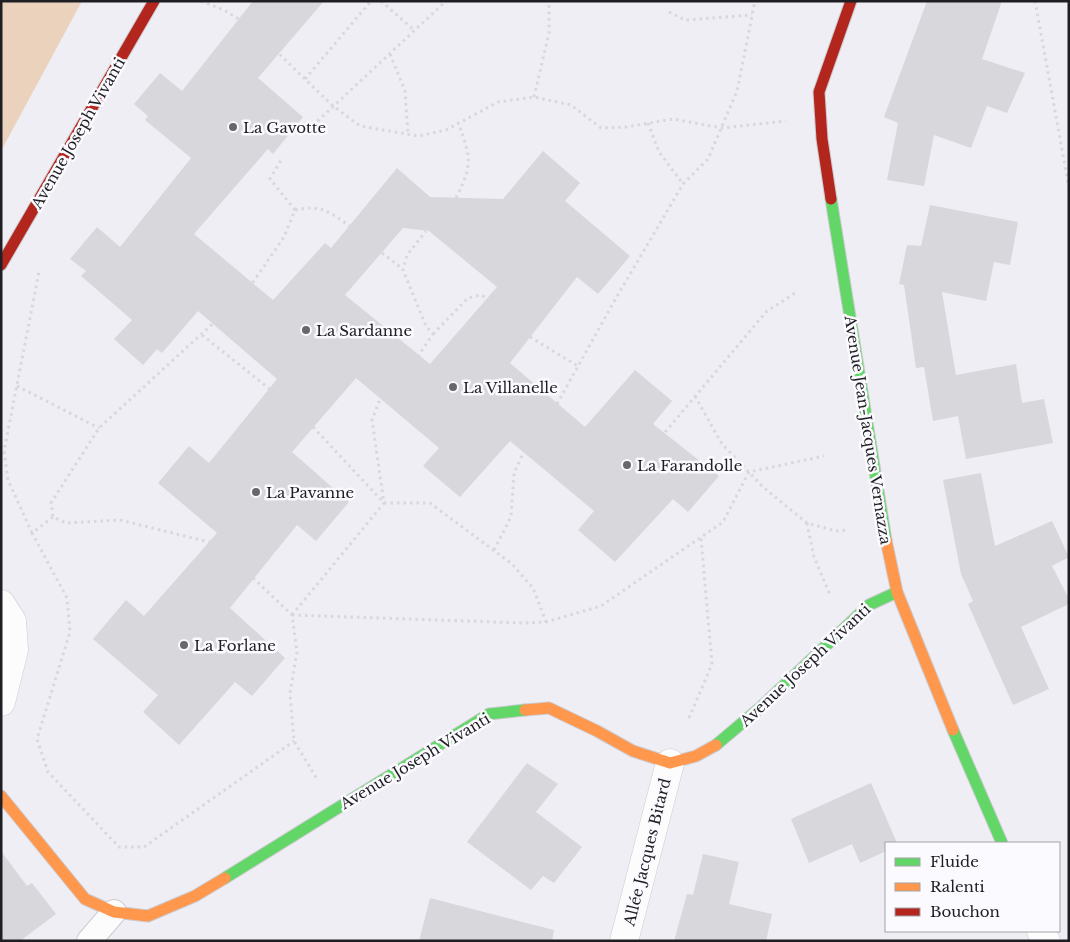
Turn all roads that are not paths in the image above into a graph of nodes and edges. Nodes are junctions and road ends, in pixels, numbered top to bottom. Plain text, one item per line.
1 (154, 1) edge
2 (851, 1) edge
3 (1, 265) edge
4 (897, 592) junction
5 (1, 604) edge
6 (1, 702) edge
7 (670, 762) junction
8 (2, 799) edge
9 (1002, 842) edge
10 (114, 912) junction
11 (88, 941) edge
12 (624, 941) edge

1 - 3 street, Avenue Joseph Vivanti
2 - 4 street, Avenue Jean-Jacques Vernazza
4 - 7 street, Avenue Joseph Vivanti
4 - 9 street, Avenue Jean-Jacques Vernazza
5 - 6 street
7 - 10 street, Avenue Joseph Vivanti
7 - 12 street, Allée Jacques Bitard
8 - 10 street, Avenue Joseph Vivanti
10 - 11 lane

